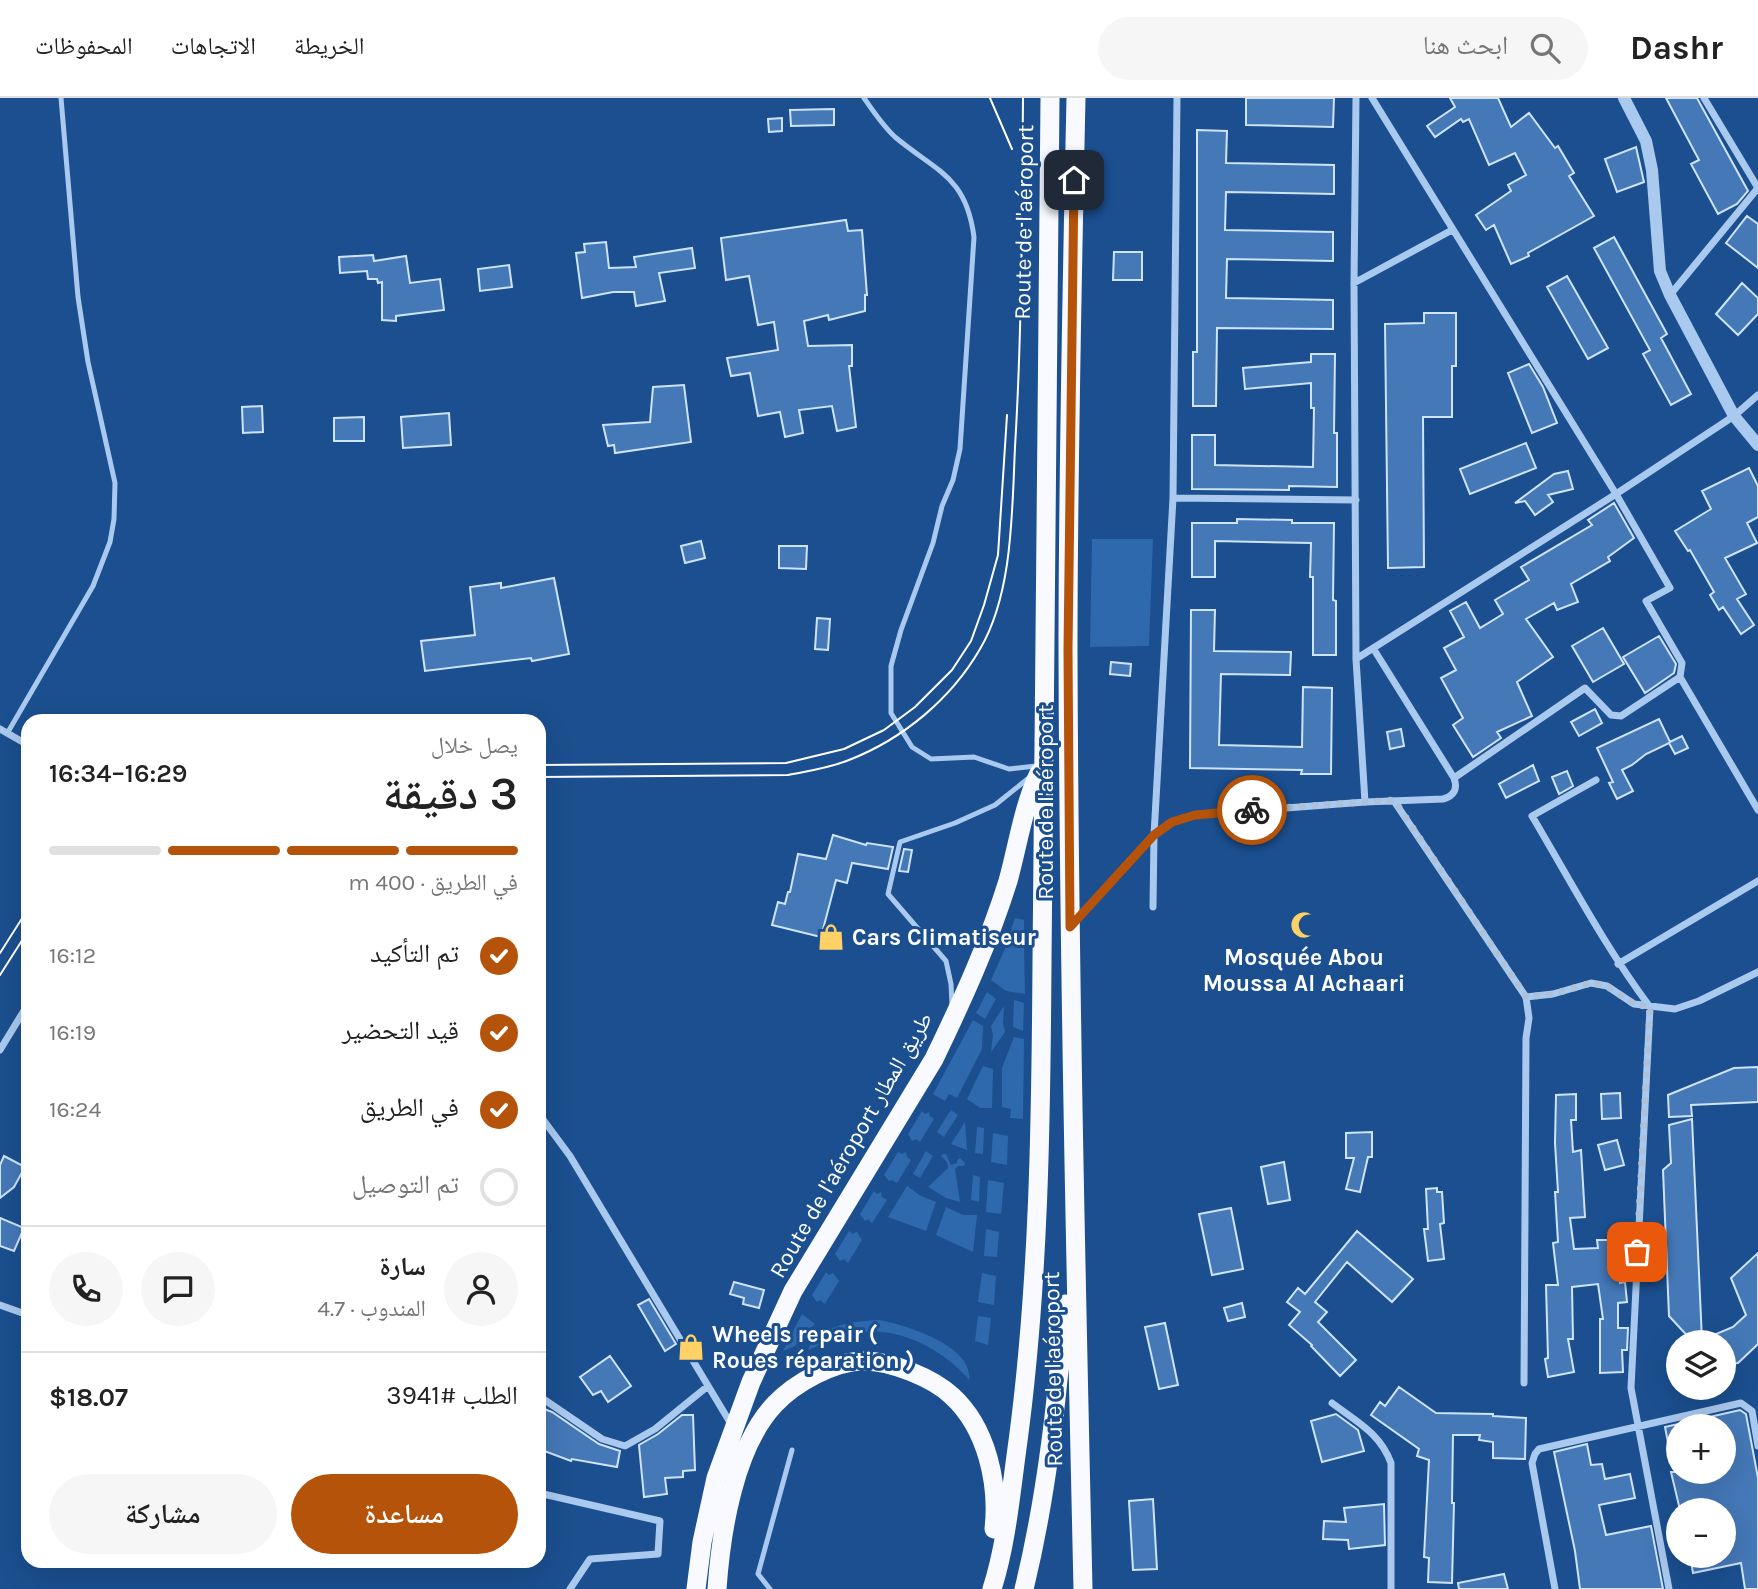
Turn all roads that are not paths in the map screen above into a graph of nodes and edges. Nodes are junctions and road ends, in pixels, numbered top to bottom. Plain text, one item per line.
1 (61, 98) edge
2 (864, 98) edge
3 (1050, 98) edge
4 (1076, 98) edge
5 (1177, 98) edge
6 (1356, 98) edge
7 (1372, 98) edge
8 (1624, 98) edge
9 (1704, 98) edge
10 (1758, 188) edge
11 (1452, 230) junction
12 (1354, 283) junction
13 (1670, 295) junction
14 (1758, 396) edge
15 (1734, 416) junction
16 (1758, 445) edge
17 (1615, 494) junction
18 (1173, 498) junction
19 (1356, 500) junction
20 (1045, 556) joint
21 (1373, 648) junction
22 (1356, 659) junction
23 (1681, 677) junction
24 (4, 730) edge
25 (21, 741) edge
26 (1043, 766) junction
27 (1454, 778) junction
28 (1596, 780) dead end
29 (1394, 800) junction
30 (1365, 802) junction
31 (1758, 810) edge
32 (1154, 835) junction
33 (1758, 881) edge
34 (1153, 907) dead end
35 (1070, 927) junction
36 (1618, 964) junction
37 (1758, 972) edge
38 (1526, 997) junction
39 (1650, 1007) junction
40 (21, 1015) edge
41 (953, 1020) junction
42 (0, 1049) edge
43 (546, 1123) edge
44 (1073, 1191) junction
45 (0, 1305) edge
46 (21, 1312) edge
47 (1524, 1383) dead end
48 (708, 1386) junction
49 (546, 1401) edge
50 (1332, 1403) dead end
51 (1639, 1426) junction
52 (733, 1428) junction
53 (750, 1439) junction
54 (1758, 1446) edge
55 (792, 1450) dead end
56 (546, 1495) edge
57 (570, 1589) edge
58 (696, 1589) edge
59 (717, 1589) edge
60 (770, 1589) edge
61 (984, 1589) edge
62 (992, 1589) edge
63 (1024, 1589) edge
64 (1083, 1589) edge
65 (1391, 1589) edge
66 (1555, 1589) edge
67 (1669, 1589) edge

1 - 24 lane
2 - 26 lane
3 - 20 highway, Route de l'aéroport
4 - 35 highway, Route de l'aéroport
5 - 18 street
6 - 12 street
7 - 11 street
8 - 13 street
9 - 10 street
10 - 13 street
11 - 12 street
11 - 17 street
12 - 19 street
13 - 15 street
14 - 15 street
15 - 16 street
15 - 17 street
17 - 21 street
17 - 23 street
18 - 19 street
18 - 32 street
19 - 22 street
20 - 26 highway, Route de l'aéroport طريق المطار
21 - 22 street
21 - 27 street
22 - 30 street
23 - 27 street
23 - 31 street
24 - 25 street
26 - 41 highway, Route de l'aéroport طريق المطار
26 - 41 lane
26 - 62 highway
27 - 29 street
28 - 36 street
29 - 30 street
29 - 38 street
30 - 32 street
32 - 34 street
32 - 35 street
33 - 36 street
35 - 44 highway, Route de l'aéroport
36 - 39 street
37 - 39 street
38 - 39 street
38 - 47 street
39 - 51 street
40 - 42 street
41 - 52 highway, Route de l'aéroport طريق المطار
43 - 48 street
44 - 63 highway
44 - 64 highway, Route de l'aéroport
45 - 46 street
48 - 49 street
48 - 52 street
50 - 65 street
51 - 54 street
51 - 66 street
51 - 67 street
52 - 53 street
52 - 58 highway, Route de l'aéroport طريق المطار
53 - 59 highway
53 - 61 highway
55 - 60 lane
56 - 57 street

